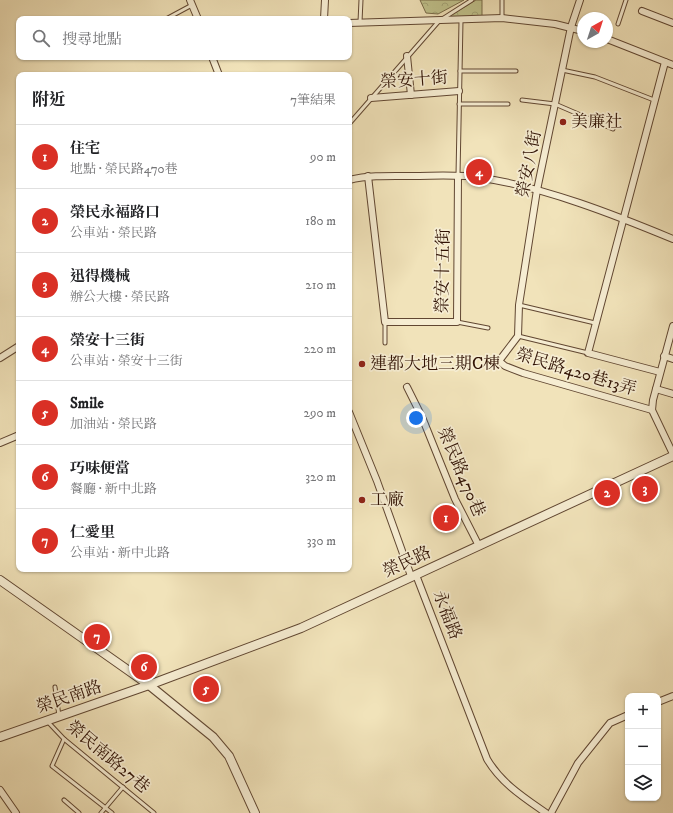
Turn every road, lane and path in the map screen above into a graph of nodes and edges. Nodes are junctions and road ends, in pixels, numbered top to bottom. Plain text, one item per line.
1 (325, 0) edge
2 (361, 0) edge
3 (472, 0) edge
4 (502, 0) edge
5 (580, 0) edge
6 (626, 0) edge
7 (191, 2) edge
8 (642, 11) dead end
9 (170, 16) edge
10 (197, 16) edge
11 (324, 16) edge
12 (502, 18) junction
13 (439, 21) junction
14 (462, 21) junction
15 (352, 23) edge
16 (360, 23) junction
17 (673, 23) edge
18 (618, 24) dead end
19 (571, 27) junction
20 (577, 29) edge
21 (613, 41) edge
22 (407, 56) junction
23 (213, 60) edge
24 (665, 62) junction
25 (673, 65) edge
26 (562, 70) junction
27 (460, 71) junction
28 (516, 71) dead end
29 (218, 72) edge
30 (459, 91) junction
31 (411, 95) junction
32 (371, 98) junction
33 (522, 100) dead end
34 (654, 100) junction
35 (459, 104) junction
36 (508, 104) dead end
37 (555, 104) junction
38 (352, 120) edge
39 (613, 129) dead end
40 (368, 176) junction
41 (458, 176) junction
42 (352, 179) edge
43 (537, 190) junction
44 (624, 219) junction
45 (673, 239) edge
46 (519, 305) junction
47 (385, 322) junction
48 (457, 322) junction
49 (597, 324) junction
50 (673, 326) edge
51 (488, 328) dead end
52 (518, 336) junction
53 (385, 343) dead end
54 (16, 348) edge
55 (588, 353) junction
56 (664, 356) junction
57 (0, 358) edge
58 (673, 359) edge
59 (660, 372) junction
60 (407, 387) dead end
61 (656, 389) junction
62 (673, 394) edge
63 (652, 410) junction
64 (352, 419) edge
65 (16, 436) edge
66 (0, 443) edge
67 (673, 455) edge
68 (479, 546) junction
69 (416, 575) junction
70 (0, 580) edge
71 (149, 685) junction
72 (54, 687) dead end
73 (673, 696) edge
74 (661, 701) edge
75 (59, 716) junction
76 (625, 717) edge
77 (47, 720) junction
78 (0, 737) edge
79 (64, 739) junction
80 (123, 787) junction
81 (0, 790) edge
82 (64, 800) dead end
83 (105, 808) junction
84 (16, 813) edge
85 (79, 813) edge
86 (102, 813) edge
87 (112, 813) edge
88 (154, 813) edge
89 (255, 813) edge
90 (546, 813) edge
91 (550, 813) edge

1 - 11 street
2 - 16 lane
3 - 13 lane
4 - 12 lane
5 - 19 street, 榮安八街
6 - 18 lane
7 - 9 lane
7 - 10 street
8 - 17 street
12 - 14 street
12 - 19 street
13 - 14 street
13 - 16 street
13 - 22 lane
14 - 27 lane
15 - 16 street
19 - 20 street
19 - 26 street, 榮安八街
21 - 24 street
22 - 31 street
22 - 32 lane
23 - 29 street
24 - 25 street
24 - 34 street
26 - 34 lane
26 - 37 street, 榮安八街
27 - 28 lane
27 - 30 lane
30 - 31 street, 榮安十街
30 - 35 lane
31 - 32 street, 榮安十街
32 - 38 lane
33 - 37 lane
34 - 44 street
35 - 36 lane
35 - 41 lane
37 - 39 lane
37 - 43 street, 榮安八街
40 - 41 street
40 - 42 street
40 - 47 street
41 - 43 street
41 - 48 street, 榮安十五街
43 - 44 street
43 - 46 street, 榮安八街
44 - 45 street
44 - 49 street
46 - 49 lane
46 - 52 street, 榮安八街
47 - 48 street, 榮安十五街
47 - 53 lane
48 - 51 lane
49 - 55 street
50 - 56 street
52 - 55 lane
52 - 63 street, 榮民路420巷13弄
54 - 57 street
55 - 59 street
56 - 58 street
56 - 59 street
59 - 61 street
60 - 68 street, 榮民路470巷
61 - 62 street
61 - 63 street
63 - 67 street
64 - 69 street, 永福路
65 - 66 street
67 - 68 street, 榮民路
68 - 69 street, 榮民路
69 - 71 street, 榮民路
69 - 90 street, 永福路
70 - 71 street
71 - 75 street, 榮民南路
71 - 89 street
72 - 75 lane
73 - 74 street
75 - 77 street, 榮民南路
76 - 91 street
77 - 78 street, 榮民南路
77 - 79 lane, 榮民南路27巷
79 - 80 lane, 榮民南路27巷
79 - 83 lane
80 - 83 lane
80 - 88 lane, 榮民南路27巷
81 - 84 street
82 - 85 lane
83 - 86 lane
83 - 87 lane

